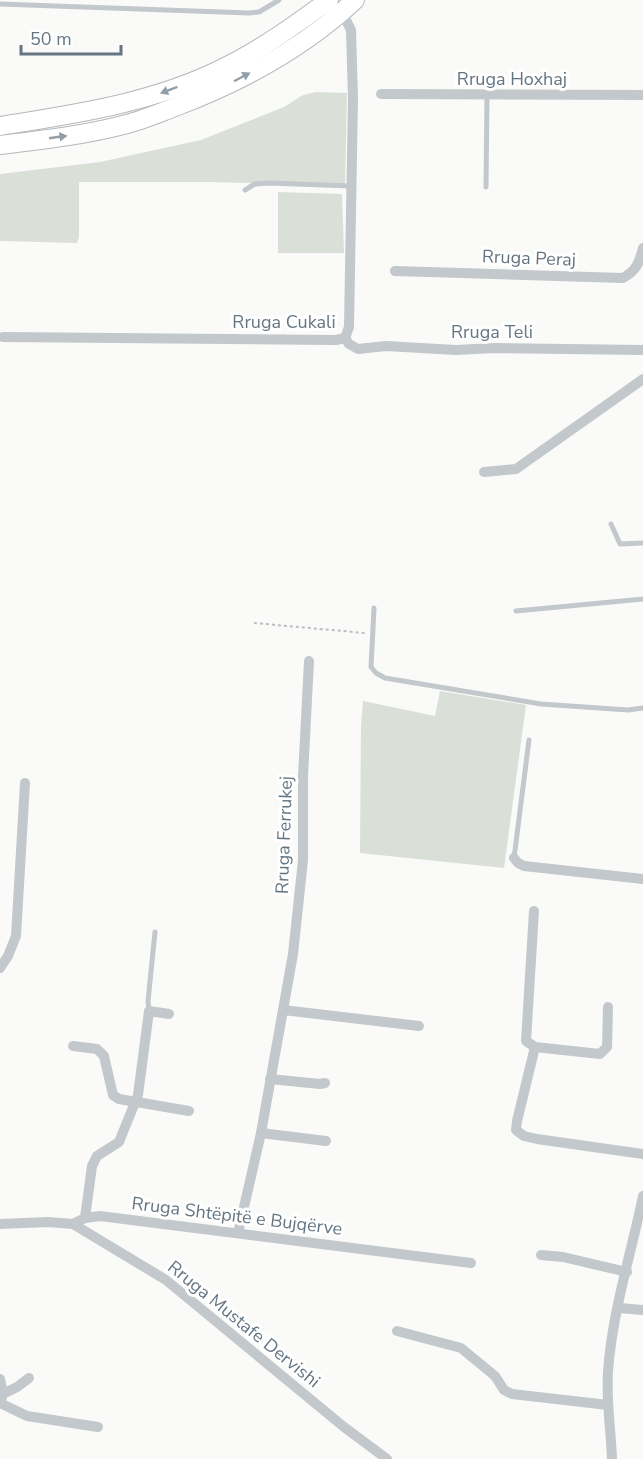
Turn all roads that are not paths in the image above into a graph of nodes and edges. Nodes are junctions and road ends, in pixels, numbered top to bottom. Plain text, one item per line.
1 (279, 0) edge
2 (0, 4) edge
3 (342, 4) edge
4 (381, 94) dead end
5 (643, 95) edge
6 (487, 96) junction
7 (0, 126) edge
8 (0, 145) edge
9 (351, 186) junction
10 (486, 187) dead end
11 (244, 190) dead end
12 (643, 248) edge
13 (395, 271) dead end
14 (3, 337) dead end
15 (345, 338) junction
16 (643, 350) edge
17 (643, 379) edge
18 (484, 472) dead end
19 (611, 524) dead end
20 (643, 543) edge
21 (643, 599) edge
22 (374, 608) dead end
23 (516, 611) dead end
24 (309, 661) dead end
25 (643, 708) edge
26 (529, 740) dead end
27 (26, 783) dead end
28 (514, 858) joint
29 (643, 879) edge
30 (534, 911) dead end
31 (155, 932) dead end
32 (0, 968) edge
33 (608, 1007) dead end
34 (283, 1010) junction
35 (149, 1011) junction
36 (169, 1014) dead end
37 (419, 1026) dead end
38 (73, 1046) dead end
39 (535, 1047) junction
40 (270, 1079) junction
41 (325, 1083) dead end
42 (134, 1102) junction
43 (189, 1111) dead end
44 (261, 1133) junction
45 (326, 1141) dead end
46 (643, 1154) edge
47 (643, 1196) edge
48 (85, 1218) junction
49 (0, 1224) edge
50 (74, 1224) junction
51 (238, 1233) junction
52 (541, 1255) dead end
53 (471, 1263) dead end
54 (627, 1272) junction
55 (619, 1308) junction
56 (643, 1310) edge
57 (397, 1331) dead end
58 (29, 1378) dead end
59 (0, 1379) edge
60 (1, 1400) edge
61 (608, 1405) junction
62 (98, 1427) dead end
63 (387, 1459) edge
64 (612, 1459) edge

1 - 2 lane
3 -> 7 highway
8 -> 3 highway
3 - 9 street, Rruga Cukali
4 - 6 street, Rruga Hoxhaj
5 - 6 street, Rruga Hoxhaj
6 - 10 lane
9 - 11 lane
9 - 15 street, Rruga Cukali
12 - 13 street, Rruga Peraj
14 - 15 street, Rruga Cukali
15 - 16 street, Rruga Teli
17 - 18 street
19 - 20 lane
21 - 23 lane
22 - 25 lane
24 - 34 street, Rruga Ferrukej
26 - 28 lane
27 - 32 street
28 - 29 street
30 - 39 street
31 - 35 lane
33 - 39 street
34 - 37 street
34 - 40 street, Rruga Ferrukej
35 - 36 street
35 - 42 street
38 - 42 street
39 - 46 street
40 - 41 street
40 - 44 street, Rruga Ferrukej
42 - 43 street
42 - 48 street
44 - 45 street
44 - 51 street, Rruga Ferrukej
47 - 54 street
48 - 50 street, Rruga Shtëpitë e Bujqërve
48 - 51 street, Rruga Shtëpitë e Bujqërve
49 - 50 street
50 - 63 street, Rruga Mustafe Dervishi
51 - 53 street, Rruga Shtëpitë e Bujqërve
52 - 54 street
54 - 55 street
55 - 56 street
55 - 61 street
57 - 61 street
58 - 60 street
59 - 60 street
60 - 62 street
61 - 64 street

